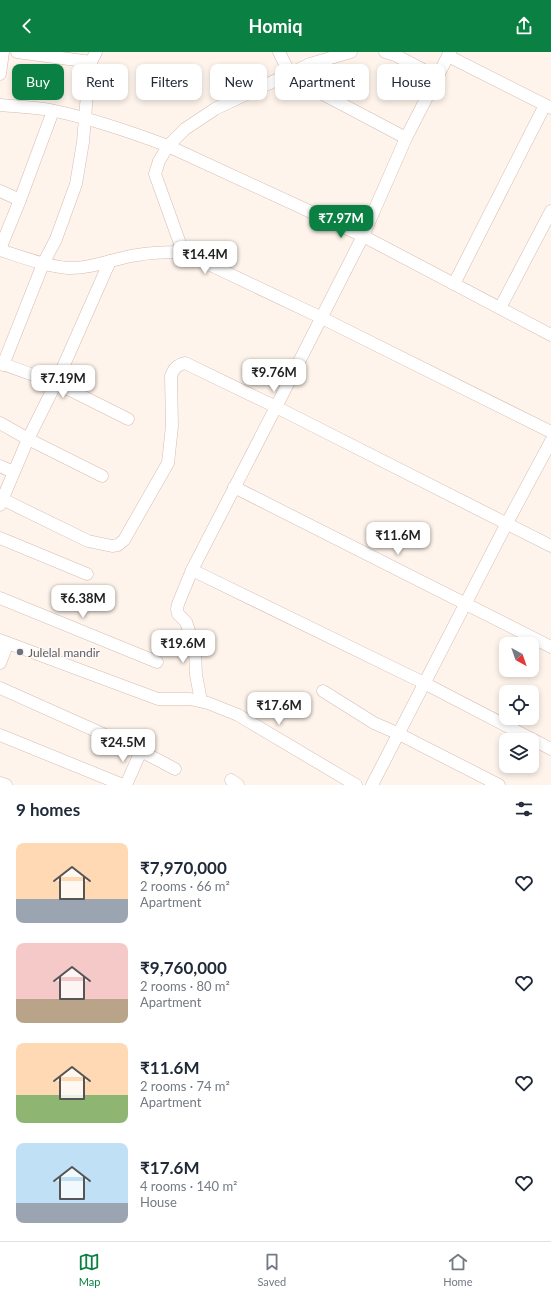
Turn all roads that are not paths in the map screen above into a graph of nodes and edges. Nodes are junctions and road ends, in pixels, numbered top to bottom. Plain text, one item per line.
1 (3, 52) edge
2 (17, 52) edge
3 (279, 52) edge
4 (351, 52) edge
5 (385, 52) edge
6 (449, 54) edge
7 (93, 57) edge
8 (285, 64) edge
9 (310, 64) edge
10 (412, 64) edge
11 (444, 64) edge
12 (0, 74) edge
13 (275, 78) edge
14 (334, 100) edge
15 (425, 100) edge
16 (0, 105) edge
17 (548, 107) edge
18 (53, 111) junction
19 (85, 118) junction
20 (406, 138) junction
21 (168, 146) junction
22 (0, 191) edge
23 (20, 200) junction
24 (551, 211) edge
25 (363, 236) junction
26 (0, 249) edge
27 (183, 252) junction
28 (110, 261) junction
29 (43, 264) junction
30 (454, 284) junction
31 (500, 308) junction
32 (322, 318) junction
33 (551, 335) edge
34 (2, 364) edge
35 (56, 382) junction
36 (276, 407) junction
37 (128, 419) dead end
38 (0, 423) edge
39 (551, 432) edge
40 (28, 439) junction
41 (551, 441) edge
42 (0, 466) edge
43 (13, 472) junction
44 (102, 476) dead end
45 (234, 487) junction
46 (1, 502) edge
47 (507, 523) junction
48 (0, 538) edge
49 (551, 546) edge
50 (192, 570) junction
51 (87, 574) dead end
52 (0, 598) edge
53 (467, 603) junction
54 (4, 642) edge
55 (551, 647) edge
56 (157, 662) dead end
57 (0, 663) edge
58 (424, 683) junction
59 (0, 688) edge
60 (323, 691) dead end
61 (195, 700) junction
62 (399, 734) junction
63 (0, 735) edge
64 (551, 749) edge
65 (141, 751) junction
66 (175, 769) dead end
67 (0, 783) edge
68 (6, 785) edge
69 (125, 785) edge
70 (356, 785) edge
71 (372, 785) edge
72 (498, 785) edge

1 - 12 street
2 - 7 street
3 - 8 street
4 - 9 street
5 - 10 street
6 - 11 street
6 - 17 street
7 - 19 street
13 - 21 street
14 - 20 street
15 - 20 street
16 - 18 street
17 - 30 street
18 - 19 street
18 - 23 street
19 - 21 street
19 - 29 street
20 - 25 street
21 - 25 street
21 - 27 street
22 - 23 street
23 - 26 street
24 - 31 street
25 - 30 street
25 - 32 street
26 - 29 street
27 - 28 street
27 - 32 street
28 - 29 street
28 - 35 street
29 - 34 street
30 - 31 street
31 - 33 street
32 - 36 street
32 - 39 street
34 - 35 street
35 - 37 street
35 - 40 street
36 - 45 street
36 - 46 street
36 - 47 street
38 - 40 street
40 - 43 street
40 - 44 street
41 - 47 street
42 - 43 street
43 - 46 street
45 - 50 street
45 - 53 street
47 - 49 street
47 - 53 street
48 - 51 street
50 - 58 street
50 - 61 street
52 - 56 street
53 - 55 street
53 - 58 street
54 - 57 street
54 - 61 street
58 - 62 street
58 - 64 street
59 - 65 street
60 - 62 street
61 - 70 street
62 - 71 street
62 - 72 street
63 - 69 street
65 - 66 street
65 - 69 street
67 - 68 street

